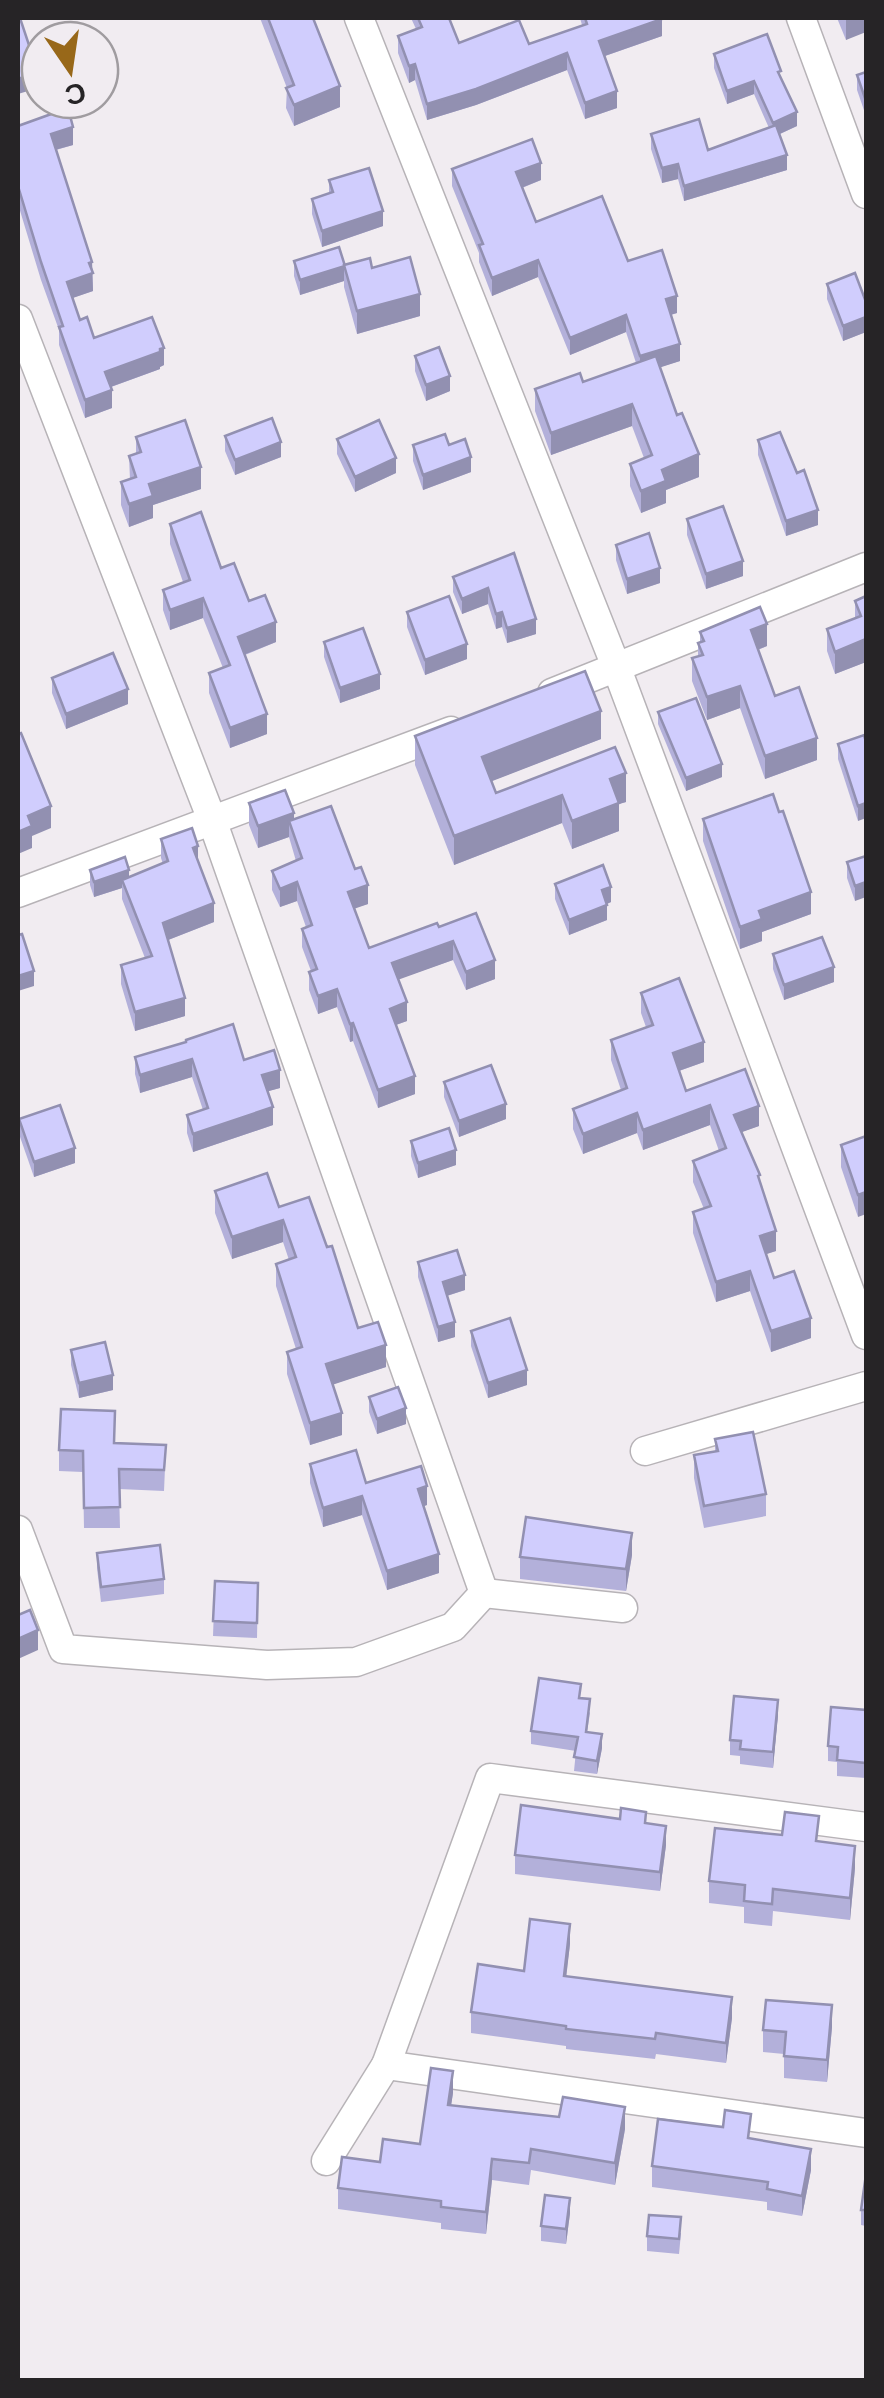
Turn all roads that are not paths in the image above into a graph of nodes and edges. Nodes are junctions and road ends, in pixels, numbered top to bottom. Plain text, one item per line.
1 (359, 18) edge
2 (801, 18) edge
3 (866, 194) edge
4 (18, 319) edge
5 (866, 567) edge
6 (617, 669) junction
7 (525, 703) edge
8 (470, 724) edge
9 (212, 820) junction
10 (18, 893) edge
11 (866, 1335) edge
12 (866, 1386) edge
13 (645, 1451) dead end
14 (18, 1530) edge
15 (484, 1593) junction
16 (623, 1608) dead end
17 (866, 1827) edge
18 (386, 2065) junction
19 (866, 2133) edge
20 (326, 2160) dead end

1 - 6 street
2 - 3 street
4 - 9 street
5 - 6 street
6 - 7 street
6 - 11 street
8 - 9 street
9 - 10 street
9 - 15 street
12 - 13 street
14 - 15 street
15 - 16 street
17 - 18 street
18 - 19 street
18 - 20 street

